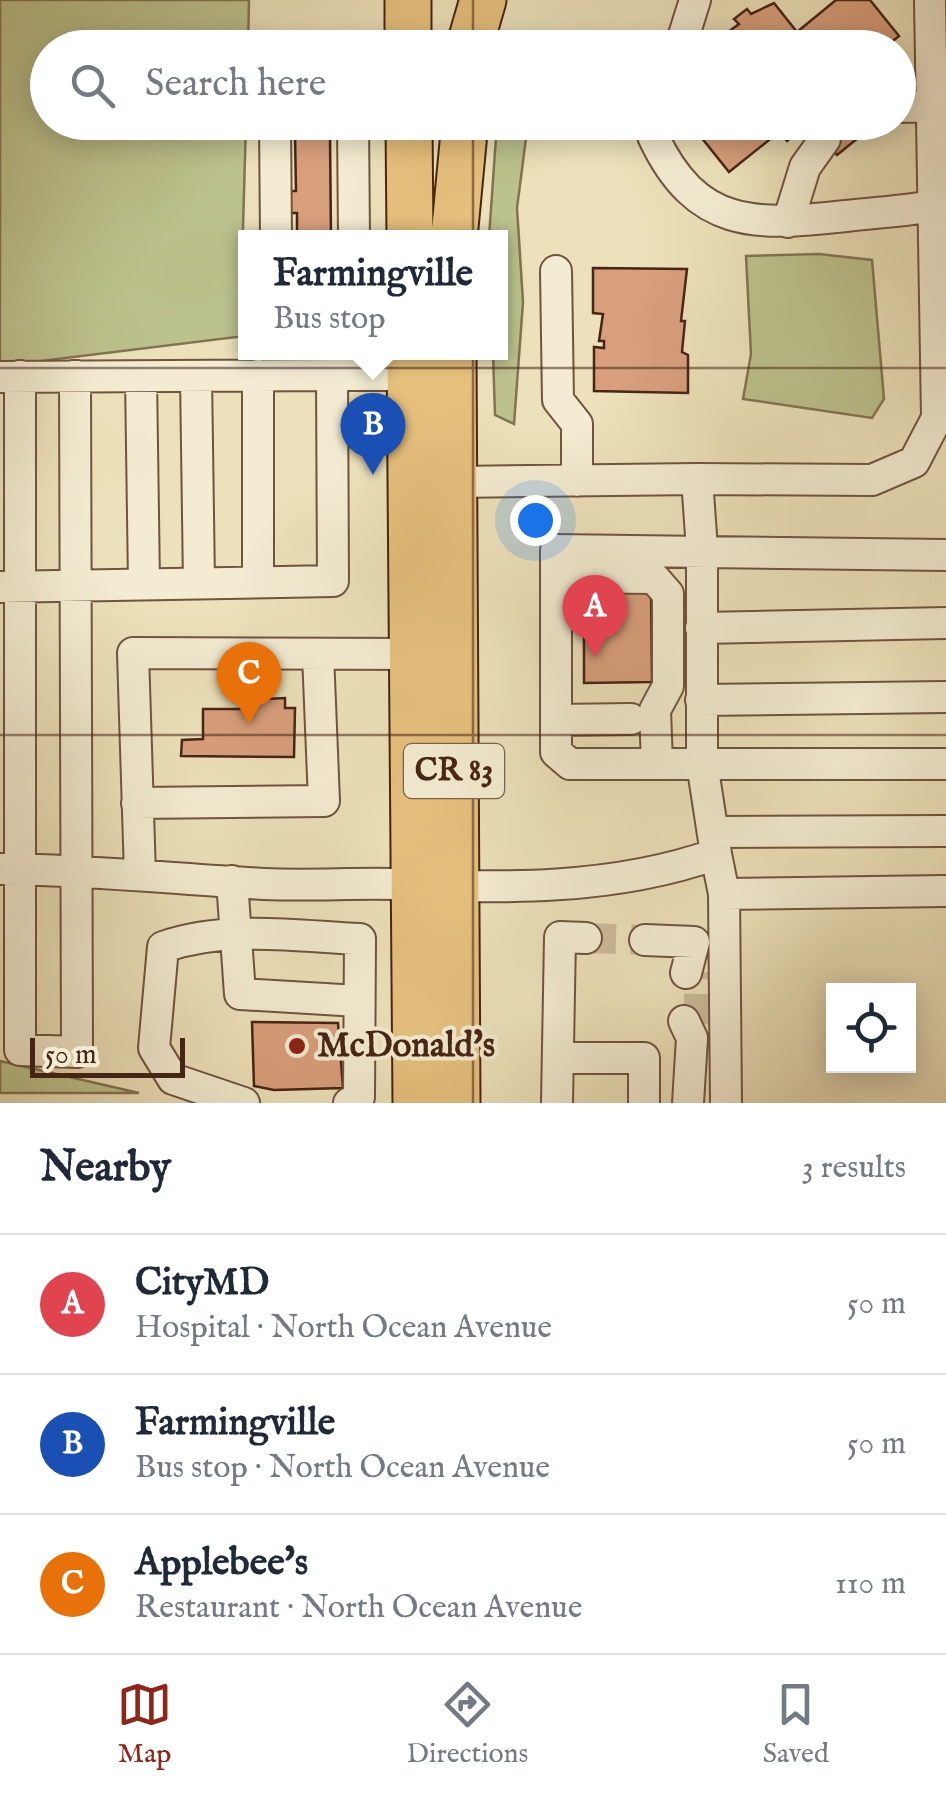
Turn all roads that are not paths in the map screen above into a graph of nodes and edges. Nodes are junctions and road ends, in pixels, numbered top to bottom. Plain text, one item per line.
1 (408, 0) edge
2 (453, 0) edge
3 (483, 0) edge
4 (695, 0) edge
5 (930, 0) edge
6 (408, 30) edge
7 (452, 30) edge
8 (474, 30) edge
9 (686, 30) edge
10 (916, 106) edge
11 (932, 106) junction
12 (275, 140) edge
13 (353, 140) edge
14 (408, 140) edge
15 (452, 140) edge
16 (464, 140) edge
17 (655, 140) edge
18 (828, 140) edge
19 (940, 205) edge
20 (788, 222) junction
21 (276, 230) edge
22 (354, 230) edge
23 (410, 230) edge
24 (453, 230) edge
25 (454, 230) edge
26 (556, 271) dead end
27 (453, 360) edge
28 (410, 364) edge
29 (258, 375) junction
30 (332, 375) junction
31 (10, 376) edge
32 (75, 376) junction
33 (196, 376) junction
34 (141, 377) junction
35 (697, 479) junction
36 (577, 481) junction
37 (453, 482) junction
38 (702, 549) junction
39 (946, 554) edge
40 (556, 577) junction
41 (258, 582) junction
42 (144, 583) junction
43 (199, 583) junction
44 (76, 584) junction
45 (9, 586) edge
46 (946, 623) edge
47 (701, 628) junction
48 (318, 654) junction
49 (433, 654) junction
50 (946, 697) edge
51 (701, 700) junction
52 (631, 719) dead end
53 (556, 720) junction
54 (657, 764) junction
55 (702, 764) junction
56 (946, 764) edge
57 (137, 803) junction
58 (946, 831) edge
59 (715, 843) junction
60 (10, 869) edge
61 (78, 870) junction
62 (140, 875) junction
63 (232, 881) junction
64 (435, 886) junction
65 (946, 891) edge
66 (724, 894) junction
67 (234, 933) junction
68 (573, 938) dead end
69 (645, 940) tunnel mouth
70 (694, 967) dead end
71 (358, 1001) junction
72 (692, 1028) tunnel mouth
73 (10, 1047) edge
74 (558, 1058) junction
75 (364, 1101) edge
76 (244, 1103) edge
77 (416, 1103) edge
78 (457, 1103) edge
79 (557, 1103) edge
80 (644, 1103) edge
81 (688, 1103) edge
82 (726, 1103) edge

1 - 6 highway
2 - 7 highway
3 - 8 highway
4 - 9 lane
5 - 11 lane
10 - 11 lane
11 - 19 lane
12 - 21 lane
13 - 22 lane
14 - 23 highway
15 - 24 highway
16 - 25 highway
17 - 20 lane
18 - 20 lane
19 - 20 lane
19 - 35 lane
26 - 36 lane
27 - 37 highway, CR 83
28 - 30 lane
28 - 49 highway, CR 83
29 - 30 lane
29 - 33 lane
29 - 41 lane
30 - 41 lane
31 - 32 lane
31 - 45 lane
32 - 34 lane
32 - 44 lane
33 - 34 lane
33 - 43 lane
34 - 42 lane
35 - 36 lane
35 - 38 lane
36 - 37 lane
37 - 49 highway, CR 83
38 - 39 lane
38 - 40 lane
38 - 47 lane
40 - 53 lane
40 - 54 lane
41 - 43 lane
42 - 43 lane
42 - 44 lane
44 - 45 lane
44 - 61 lane
45 - 60 lane
46 - 47 lane
47 - 51 lane
48 - 49 lane
48 - 57 lane
48 - 57 lane
49 - 64 highway, CR 83
50 - 51 lane
51 - 55 lane
52 - 53 lane
53 - 54 lane
54 - 55 lane
55 - 56 lane
55 - 59 lane
57 - 62 lane
58 - 59 lane
59 - 64 lane
59 - 66 lane
60 - 61 lane
60 - 73 lane
61 - 62 lane
61 - 73 lane
62 - 63 lane
63 - 64 lane
63 - 67 lane
64 - 77 highway, CR 83
64 - 78 highway, CR 83
65 - 66 lane
66 - 82 lane
67 - 71 lane
67 - 71 lane
67 - 76 lane
68 - 74 lane
69 - 70 lane
71 - 75 lane
72 - 81 lane
74 - 79 lane
74 - 80 lane

